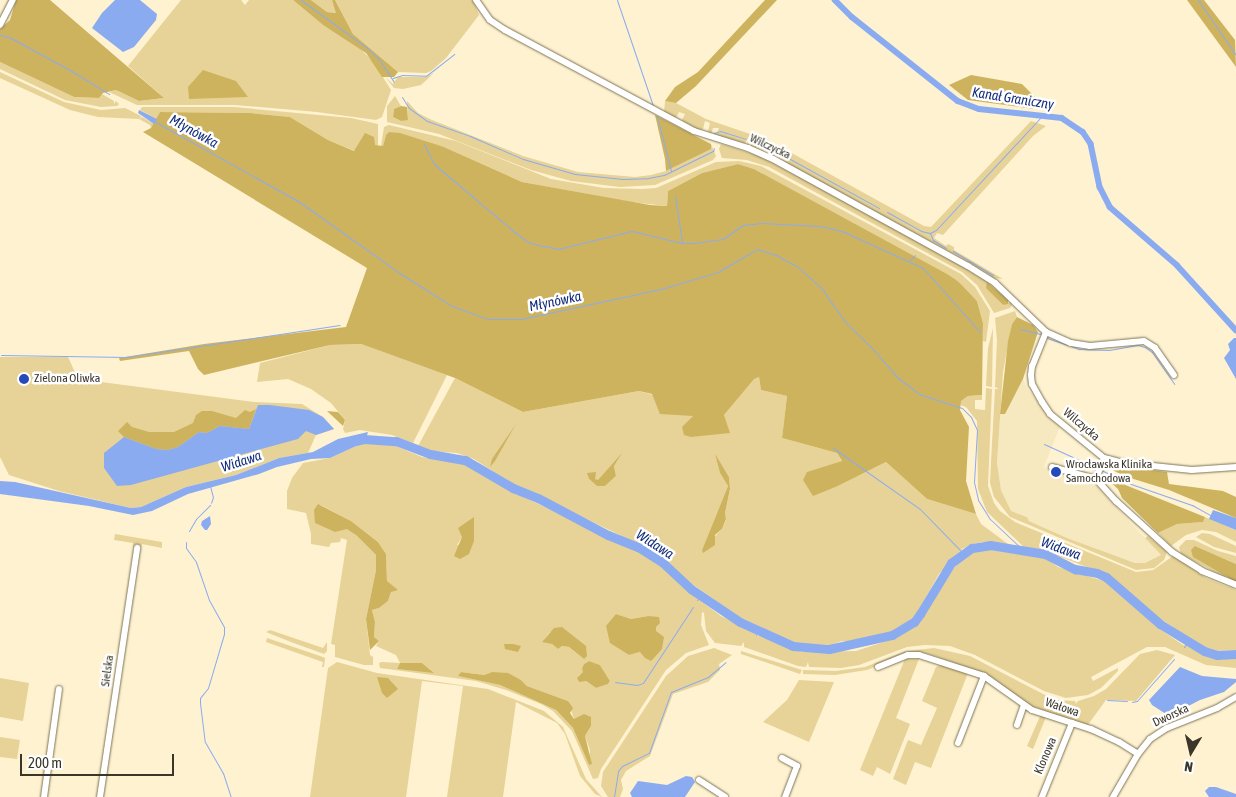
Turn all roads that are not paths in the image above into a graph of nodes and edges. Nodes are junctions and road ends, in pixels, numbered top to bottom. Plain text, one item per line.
1 (13, 0) edge
2 (476, 0) edge
3 (0, 25) edge
4 (1046, 332) junction
5 (1174, 375) dead end
6 (1103, 461) junction
7 (1052, 467) dead end
8 (1236, 467) edge
9 (1096, 476) junction
10 (137, 548) dead end
11 (1236, 586) edge
12 (878, 667) dead end
13 (984, 676) junction
14 (59, 689) dead end
15 (1236, 697) edge
16 (1024, 705) junction
17 (1072, 723) junction
18 (1017, 726) dead end
19 (958, 743) dead end
20 (1138, 754) junction
21 (782, 758) dead end
22 (702, 782) dead end
23 (44, 797) edge
24 (100, 797) edge
25 (725, 797) edge
26 (785, 797) edge
27 (1042, 797) edge
28 (1113, 797) edge

1 - 3 street
2 - 4 street, Wilczycka
4 - 5 street, Wilczycka
4 - 6 street, Wilczycka
6 - 8 street
6 - 9 street
7 - 9 street
9 - 11 street
10 - 24 street, Sielska
12 - 13 street, Wałowa
13 - 16 street, Wałowa
13 - 19 street
14 - 23 street
15 - 20 street, Dworska
16 - 17 street, Wałowa
16 - 18 street
17 - 20 street, Wałowa
17 - 27 street, Klonowa
20 - 28 street, Dworska
21 - 26 street
22 - 25 street

